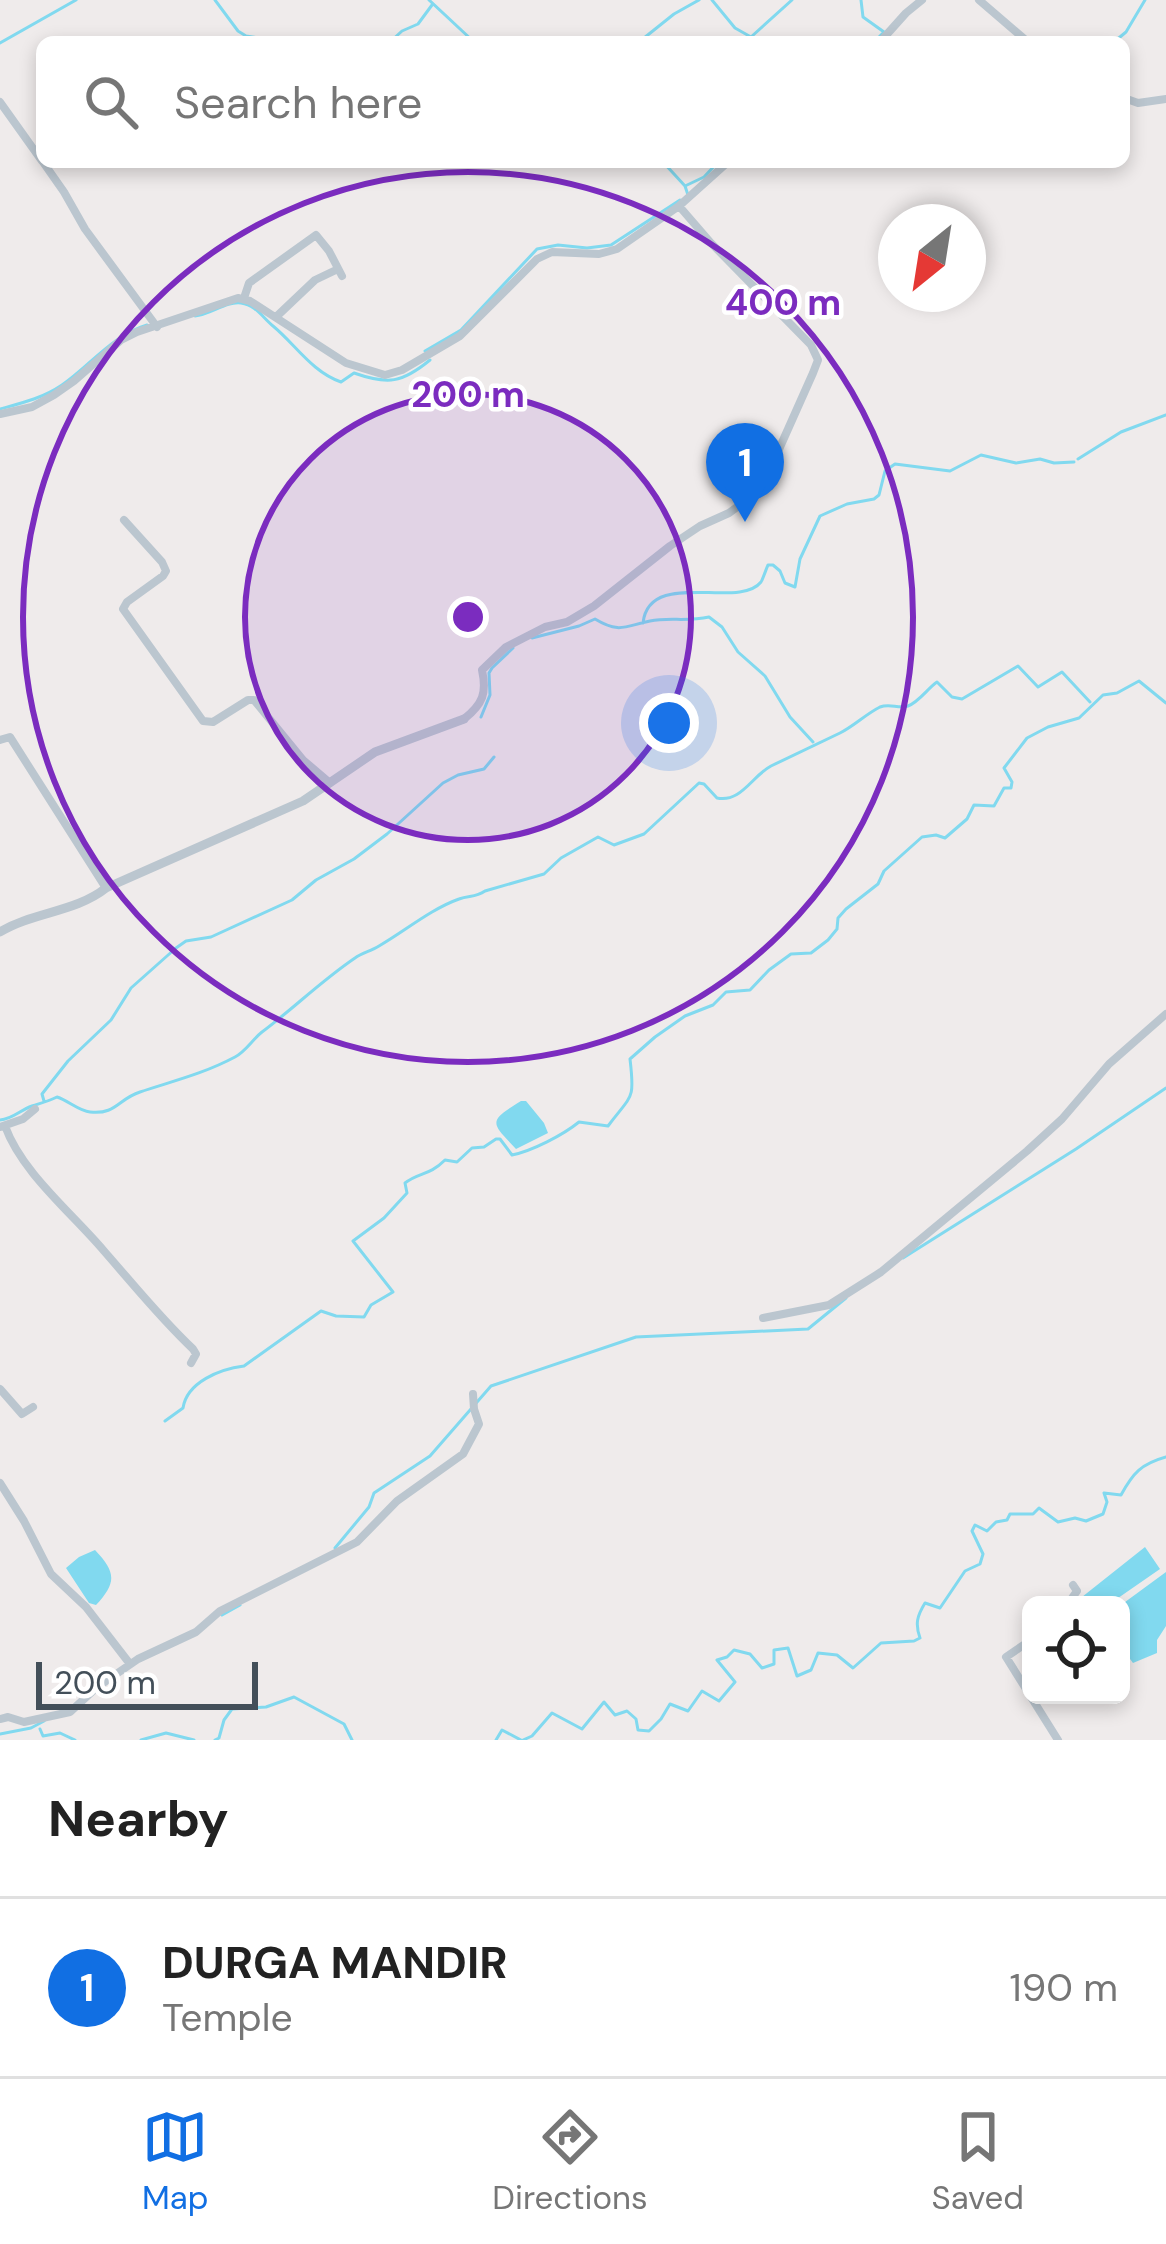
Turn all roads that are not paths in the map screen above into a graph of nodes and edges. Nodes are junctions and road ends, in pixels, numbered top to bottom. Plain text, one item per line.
1 (922, 0) edge
2 (979, 0) edge
3 (885, 36) edge
4 (1021, 36) edge
5 (1166, 99) edge
6 (1130, 100) edge
7 (0, 101) edge
8 (36, 152) edge
9 (47, 168) edge
10 (721, 168) edge
11 (679, 206) junction
12 (244, 298) junction
13 (276, 317) junction
14 (157, 327) junction
15 (0, 414) edge
16 (124, 520) dead end
17 (464, 719) joint
18 (0, 740) edge
19 (330, 782) junction
20 (106, 888) junction
21 (0, 932) edge
22 (1166, 1014) edge
23 (35, 1108) dead end
24 (2, 1127) edge
25 (763, 1318) dead end
26 (191, 1363) dead end
27 (0, 1389) edge
28 (473, 1394) dead end
29 (33, 1407) dead end
30 (0, 1483) edge
31 (1073, 1585) dead end
32 (1073, 1596) edge
33 (1022, 1646) edge
34 (130, 1664) junction
35 (1022, 1683) edge
36 (1035, 1704) edge
37 (0, 1719) edge
38 (1058, 1740) edge

1 - 3 street
2 - 4 street
5 - 6 street
7 - 8 street
9 - 14 street
10 - 11 street
11 - 13 street
11 - 17 street
12 - 13 street
12 - 13 street
12 - 14 street
14 - 15 street
16 - 19 street
17 - 19 street
18 - 20 street
19 - 20 street
20 - 21 street
22 - 25 street
23 - 24 street
24 - 26 street
27 - 29 street
28 - 34 street
30 - 34 street
31 - 32 street
33 - 35 street
34 - 37 street
36 - 38 street

